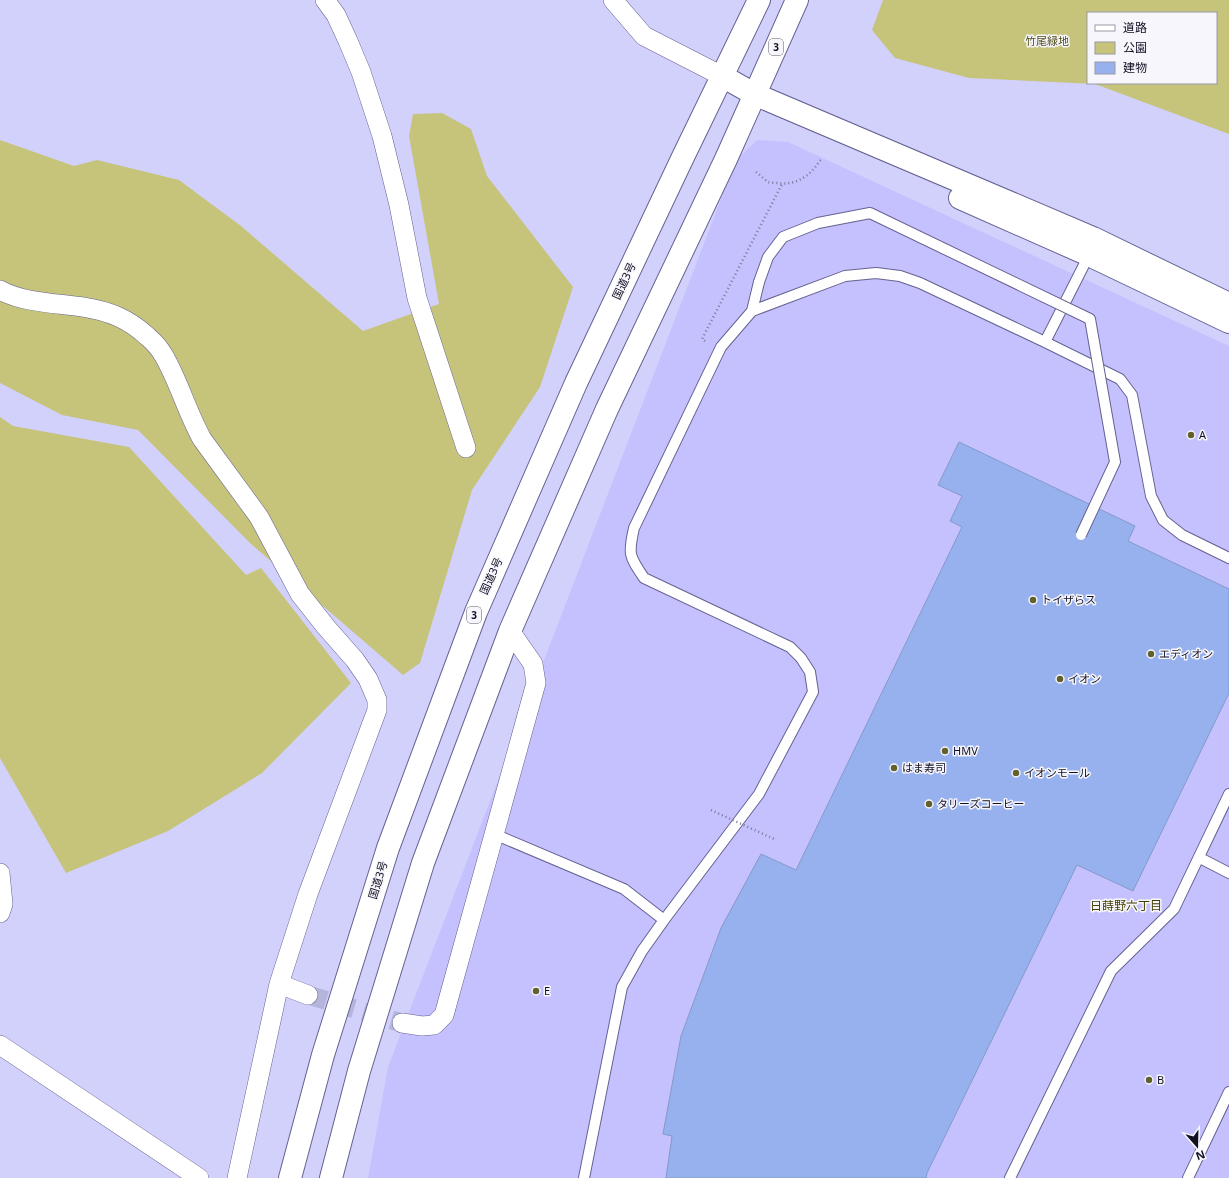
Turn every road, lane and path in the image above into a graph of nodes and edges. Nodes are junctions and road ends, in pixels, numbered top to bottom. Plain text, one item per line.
1 (325, 0) edge
2 (613, 0) edge
3 (759, 0) edge
4 (797, 0) edge
5 (722, 76) junction
6 (754, 94) junction
7 (821, 159) dead end
8 (756, 172) dead end
9 (782, 184) junction
10 (1089, 255) junction
11 (0, 290) edge
12 (1229, 304) edge
13 (752, 311) junction
14 (1229, 322) edge
15 (1045, 342) junction
16 (721, 348) junction
17 (466, 448) dead end
18 (1081, 535) dead end
19 (1229, 558) edge
20 (510, 631) junction
21 (1229, 794) edge
22 (712, 810) dead end
23 (494, 834) junction
24 (774, 839) dead end
25 (1200, 858) junction
26 (0, 873) edge
27 (1229, 873) edge
28 (0, 913) edge
29 (664, 920) junction
30 (279, 984) junction
31 (308, 995) tunnel mouth
32 (402, 1023) tunnel mouth
33 (0, 1045) edge
34 (1229, 1092) edge
35 (338, 1145) junction
36 (199, 1178) edge
37 (237, 1178) edge
38 (290, 1178) edge
39 (330, 1178) edge
40 (341, 1178) edge
41 (584, 1178) edge
42 (1010, 1178) edge
43 (1188, 1178) edge

1 - 17 street
2 - 5 street
3 - 5 main road, 国道3号 / 3
4 - 6 main road, 3
5 - 6 main road
5 - 38 main road, 国道3号 / 3
6 - 10 main road
6 - 12 main road
6 - 20 main road, 3
7 - 9 path
8 - 9 path
9 - 16 path
10 - 14 main road
10 - 15 lane
11 - 30 street
13 - 15 lane
13 - 16 lane
13 - 18 lane, bridge
15 - 19 lane
16 - 29 lane
20 - 23 street
20 - 35 main road, 3
21 - 25 lane
22 - 24 path, bridge
23 - 29 lane
23 - 32 street
25 - 27 lane
25 - 42 lane
26 - 28 street
29 - 41 lane
30 - 31 street
30 - 37 street
33 - 36 street
34 - 43 lane
35 - 39 main road, 3
35 - 40 main road

